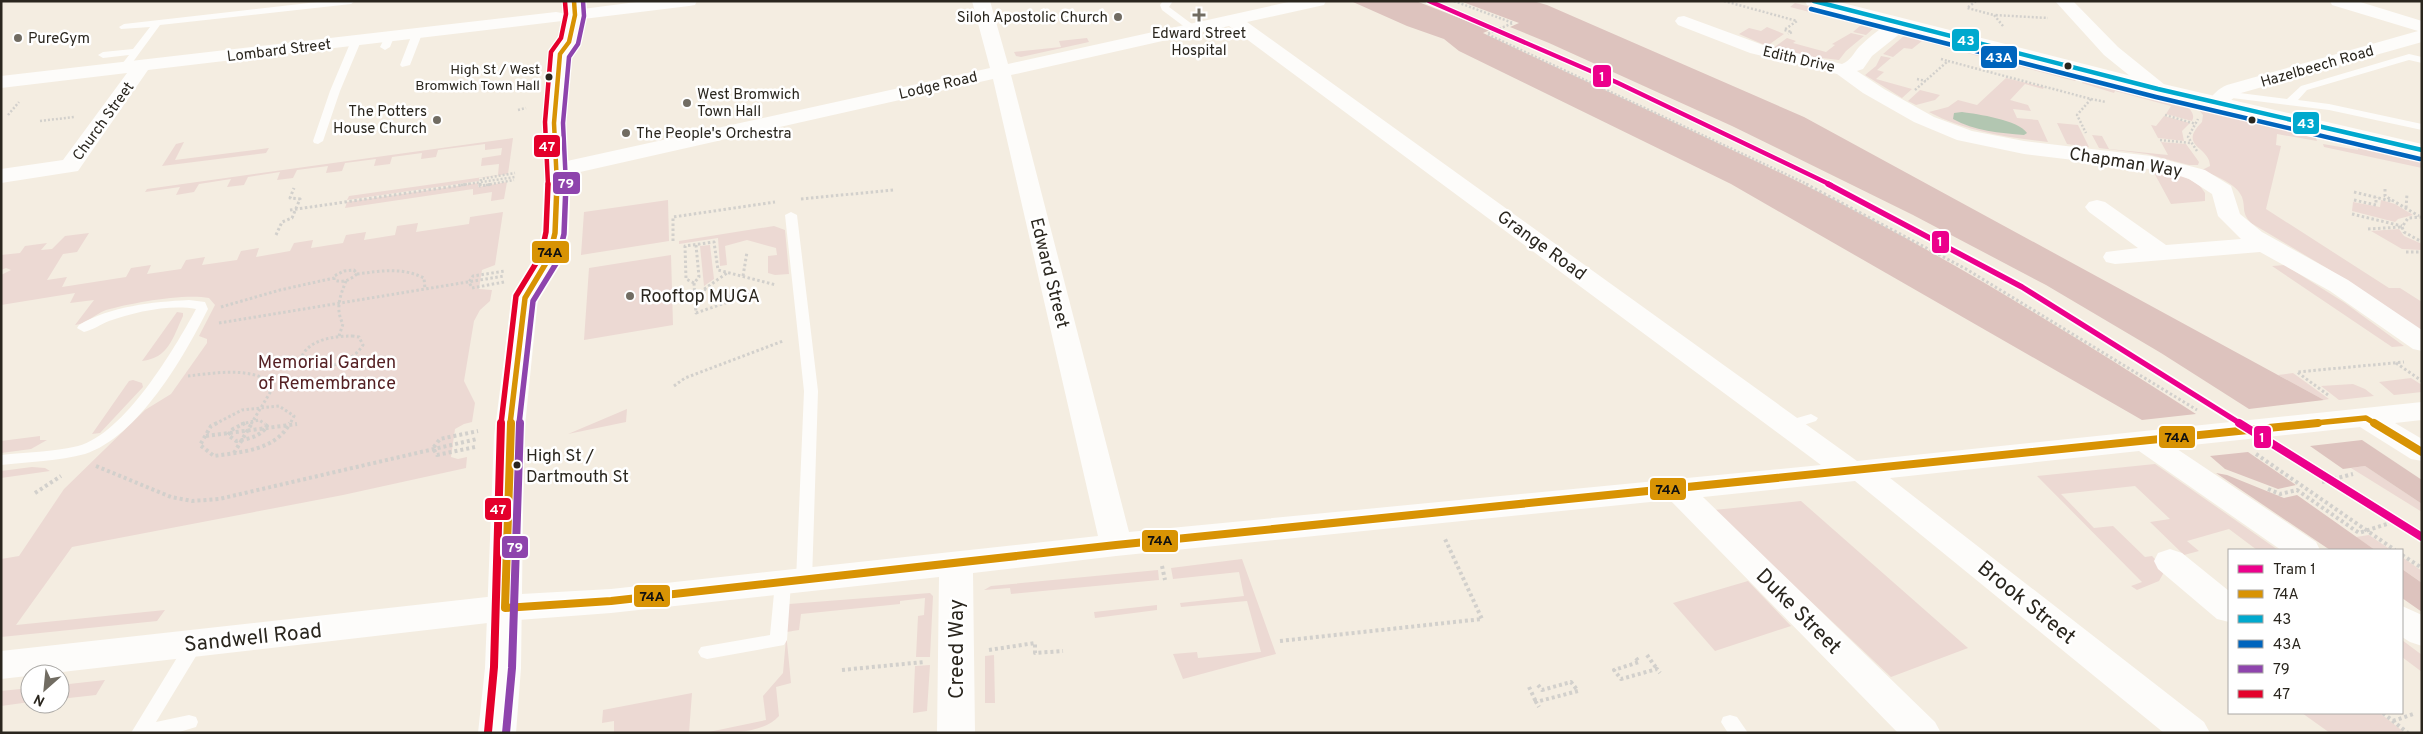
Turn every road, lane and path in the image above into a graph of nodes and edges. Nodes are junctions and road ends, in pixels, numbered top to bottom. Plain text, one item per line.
1 (351, 1) edge
2 (689, 1) edge
3 (981, 1) edge
4 (1169, 1) edge
5 (1318, 1) edge
6 (1454, 1) edge
7 (1724, 1) edge
8 (1813, 1) edge
9 (1976, 1) edge
10 (2063, 1) edge
11 (2338, 1) edge
12 (668, 2) edge
13 (575, 8) edge
14 (558, 9) edge
15 (1777, 12) dead end
16 (1773, 14) junction
17 (1994, 15) junction
18 (2049, 18) dead end
19 (1232, 20) junction
20 (1684, 21) dead end
21 (157, 23) junction
22 (1901, 24) junction
23 (124, 27) dead end
24 (2422, 27) edge
25 (1193, 29) junction
26 (2006, 30) dead end
27 (417, 34) junction
28 (2422, 36) edge
29 (1785, 37) dead end
30 (356, 41) junction
31 (560, 54) junction
32 (103, 55) dead end
33 (1941, 58) dead end
34 (2422, 60) edge
35 (1948, 61) junction
36 (134, 62) junction
37 (405, 65) dead end
38 (1844, 70) junction
39 (999, 72) junction
40 (1917, 79) dead end
41 (1926, 81) junction
42 (1, 82) edge
43 (2158, 89) junction
44 (1911, 94) dead end
45 (2221, 98) junction
46 (2091, 99) junction
47 (2106, 102) dead end
48 (2290, 102) junction
49 (526, 108) dead end
50 (518, 110) dead end
51 (2165, 115) dead end
52 (2199, 115) dead end
53 (75, 118) dead end
54 (40, 121) dead end
55 (2417, 122) edge
56 (2196, 124) junction
57 (2159, 140) dead end
58 (318, 141) dead end
59 (2090, 141) dead end
60 (2191, 143) junction
61 (2422, 150) edge
62 (2198, 152) dead end
63 (558, 170) junction
64 (1, 176) edge
65 (515, 177) dead end
66 (294, 188) dead end
67 (2385, 189) dead end
68 (2354, 192) dead end
69 (2407, 194) dead end
70 (2376, 197) junction
71 (2354, 200) dead end
72 (2394, 201) junction
73 (2097, 207) dead end
74 (2406, 208) junction
75 (295, 209) junction
76 (290, 210) dead end
77 (791, 214) dead end
78 (2352, 214) dead end
79 (2421, 217) edge
80 (2402, 226) junction
81 (2368, 229) dead end
82 (276, 235) dead end
83 (2422, 242) edge
84 (2263, 244) junction
85 (696, 245) junction
86 (747, 252) dead end
87 (2406, 252) dead end
88 (2422, 252) edge
89 (2160, 253) junction
90 (2115, 257) dead end
91 (505, 271) dead end
92 (728, 272) junction
93 (357, 274) junction
94 (504, 276) dead end
95 (743, 276) junction
96 (334, 278) junction
97 (346, 281) junction
98 (469, 282) junction
99 (504, 282) dead end
100 (694, 283) junction
101 (785, 287) dead end
102 (425, 289) junction
103 (704, 289) junction
104 (754, 293) dead end
105 (695, 295) junction
106 (736, 299) junction
107 (337, 304) junction
108 (200, 312) junction
109 (84, 328) dead end
110 (192, 328) junction
111 (339, 336) junction
112 (790, 339) dead end
113 (2417, 352) edge
114 (2114, 357) dead end
115 (2396, 363) junction
116 (159, 380) junction
117 (2422, 381) edge
118 (674, 386) dead end
119 (260, 408) junction
120 (2422, 411) edge
121 (2347, 412) junction
122 (1811, 418) dead end
123 (253, 420) junction
124 (297, 424) dead end
125 (289, 425) junction
126 (1788, 426) junction
127 (266, 428) junction
128 (247, 430) junction
129 (478, 431) dead end
130 (229, 433) junction
131 (205, 436) junction
132 (2156, 438) junction
133 (476, 439) dead end
134 (242, 440) junction
135 (475, 447) dead end
136 (433, 448) junction
137 (2422, 452) edge
138 (234, 454) junction
139 (1, 460) edge
140 (88, 465) dead end
141 (1856, 471) junction
142 (65, 473) dead end
143 (2353, 474) dead end
144 (2322, 482) dead end
145 (1677, 489) junction
146 (35, 493) dead end
147 (2280, 494) dead end
148 (2387, 524) dead end
149 (1441, 531) dead end
150 (1116, 545) junction
151 (2303, 549) edge
152 (2403, 555) edge
153 (1161, 561) dead end
154 (2170, 561) dead end
155 (956, 565) junction
156 (2422, 568) edge
157 (1165, 580) dead end
158 (793, 582) junction
159 (505, 608) junction
160 (2228, 609) edge
161 (2403, 620) edge
162 (2422, 633) edge
163 (1280, 640) dead end
164 (195, 643) junction
165 (986, 650) dead end
166 (1063, 651) dead end
167 (707, 652) dead end
168 (1647, 655) dead end
169 (1636, 658) dead end
170 (930, 661) dead end
171 (1, 665) edge
172 (842, 670) dead end
173 (1538, 685) dead end
174 (1529, 687) dead end
175 (2384, 714) edge
176 (2413, 714) dead end
177 (2393, 721) junction
178 (189, 722) dead end
179 (140, 733) edge
180 (144, 733) edge
181 (497, 733) edge
182 (956, 733) edge
183 (1922, 733) edge
184 (2191, 733) edge
185 (2408, 733) edge

1 - 21 lane
2 - 12 street
3 - 39 street, Edward Street
4 - 25 lane
5 - 19 street, Lodge Road
6 - 114 path
7 - 16 path
8 - 22 street
9 - 17 path
10 - 43 street
11 - 24 street
12 - 13 street
13 - 31 street
14 - 27 street, Lombard Street
14 - 31 street
15 - 16 path
16 - 29 path
17 - 18 path
17 - 26 path
19 - 25 street, Lodge Road
19 - 126 street, Grange Road
20 - 38 street, Edith Drive
21 - 23 lane
21 - 36 lane
22 - 38 street, Edith Drive
22 - 43 street
25 - 39 street, Lodge Road
27 - 30 street, Lombard Street
27 - 37 lane
28 - 45 street, Hazelbeech Road
30 - 36 street, Lombard Street
30 - 58 lane
31 - 63 street
32 - 36 lane
33 - 35 path
34 - 48 lane
35 - 41 path
35 - 46 path
36 - 42 street, Lombard Street
36 - 64 street, Church Street
38 - 84 street, Chapman Way
39 - 63 street, Lodge Road
39 - 150 street, Edward Street
40 - 41 path
41 - 44 path
43 - 45 street
45 - 48 lane
45 - 61 street
46 - 47 path
46 - 59 path
48 - 55 lane
49 - 50 path
51 - 56 path
52 - 56 path
53 - 54 path
56 - 60 path
57 - 60 path
60 - 62 path
63 - 159 street
65 - 75 path
66 - 75 path
67 - 72 path
68 - 70 path
69 - 74 path
70 - 71 path
70 - 72 path
72 - 74 path
73 - 89 street
74 - 79 path
75 - 76 path
75 - 82 path
77 - 158 lane
78 - 80 path
79 - 80 path
80 - 81 path
80 - 83 path
84 - 89 street
84 - 113 street, Chapman Way
85 - 92 path
85 - 100 path
85 - 100 path
86 - 95 path
87 - 88 path
89 - 90 street
91 - 98 path
92 - 95 path
92 - 103 path
93 - 96 path
93 - 97 path
93 - 102 path
94 - 98 path
95 - 101 path
96 - 97 path
96 - 108 path
97 - 107 path
98 - 99 path
98 - 102 path
100 - 105 path
102 - 107 path
103 - 105 path
103 - 106 path
104 - 106 path
105 - 106 path
107 - 110 path
107 - 111 path
108 - 109 lane
108 - 110 lane
110 - 116 lane
111 - 111 path
112 - 118 path
113 - 115 path
115 - 117 path
115 - 121 path
116 - 119 path
116 - 139 lane
119 - 123 path
119 - 125 path
119 - 131 path
120 - 121 street, Sandwell Road
121 - 132 street, Sandwell Road
121 - 137 street
122 - 126 lane
123 - 127 path
123 - 128 path
123 - 130 path
124 - 125 path
125 - 127 path
125 - 138 path
126 - 141 street, Grange Road
127 - 128 path
127 - 134 path
128 - 130 path
128 - 134 path
129 - 136 path
130 - 131 path
130 - 134 path
131 - 138 path
132 - 141 street, Sandwell Road
132 - 151 street
133 - 136 path
134 - 138 path
135 - 136 path
136 - 140 path
141 - 145 street, Sandwell Road
141 - 184 street, Brook Street
142 - 146 path
143 - 144 path
145 - 150 street, Sandwell Road
145 - 183 street, Duke Street
147 - 148 path
149 - 163 path
150 - 155 street, Sandwell Road
152 - 156 path
153 - 157 path
154 - 160 street
155 - 158 street, Sandwell Road
155 - 182 street, Creed Way
158 - 159 street, Sandwell Road
158 - 167 lane
159 - 164 street, Sandwell Road
159 - 181 street
161 - 162 street
164 - 171 street, Sandwell Road
164 - 179 lane
165 - 166 path
168 - 169 path
170 - 172 path
173 - 174 path
175 - 177 path
176 - 177 path
177 - 185 path
178 - 180 lane

